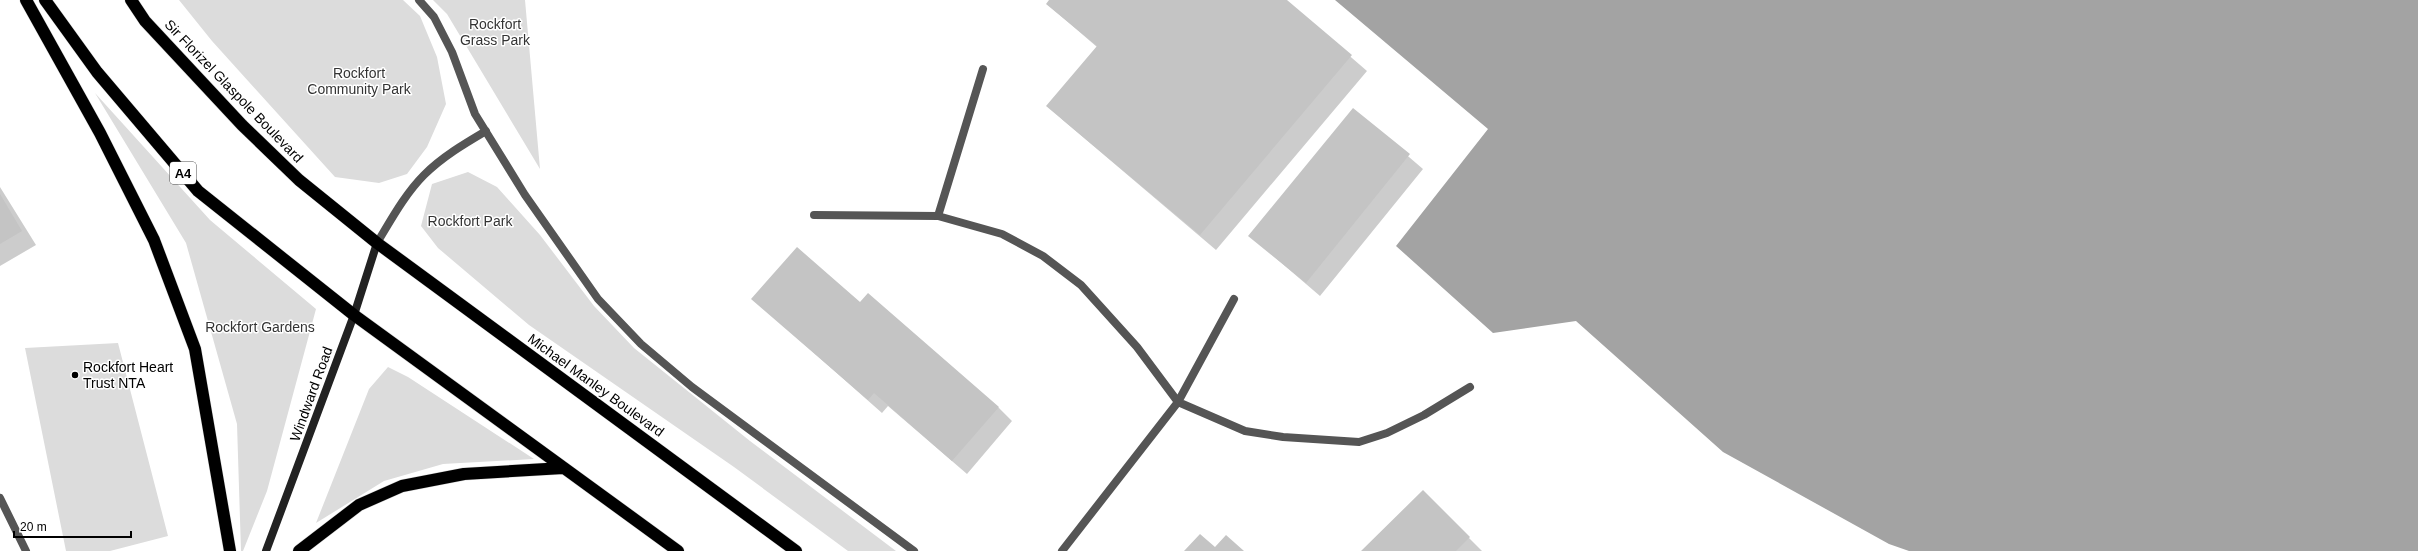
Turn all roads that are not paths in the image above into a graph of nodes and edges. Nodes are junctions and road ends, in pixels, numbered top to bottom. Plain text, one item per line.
1 (26, 0) edge
2 (45, 0) edge
3 (131, 0) edge
4 (419, 0) edge
5 (984, 69) dead end
6 (486, 131) junction
7 (814, 215) dead end
8 (938, 216) junction
9 (377, 244) junction
10 (1234, 299) dead end
11 (354, 315) junction
12 (1470, 387) dead end
13 (1178, 402) junction
14 (563, 468) junction
15 (0, 498) edge
16 (26, 551) edge
17 (230, 551) edge
18 (266, 551) edge
19 (299, 551) edge
20 (678, 551) edge
21 (796, 551) edge
22 (914, 551) edge
23 (1062, 551) edge

1 - 17 highway
2 - 11 highway, A4
3 - 9 highway, Sir Florizel Glaspole Boulevard
4 - 6 lane
5 - 8 lane
6 - 9 lane
6 - 22 lane
7 - 8 lane
8 - 13 lane
9 - 11 main road, Windward Road
9 - 21 highway, Michael Manley Boulevard
10 - 13 lane
11 - 14 highway
11 - 18 main road, Windward Road
12 - 13 lane
13 - 23 lane
14 - 19 highway
14 - 20 highway
15 - 16 lane

